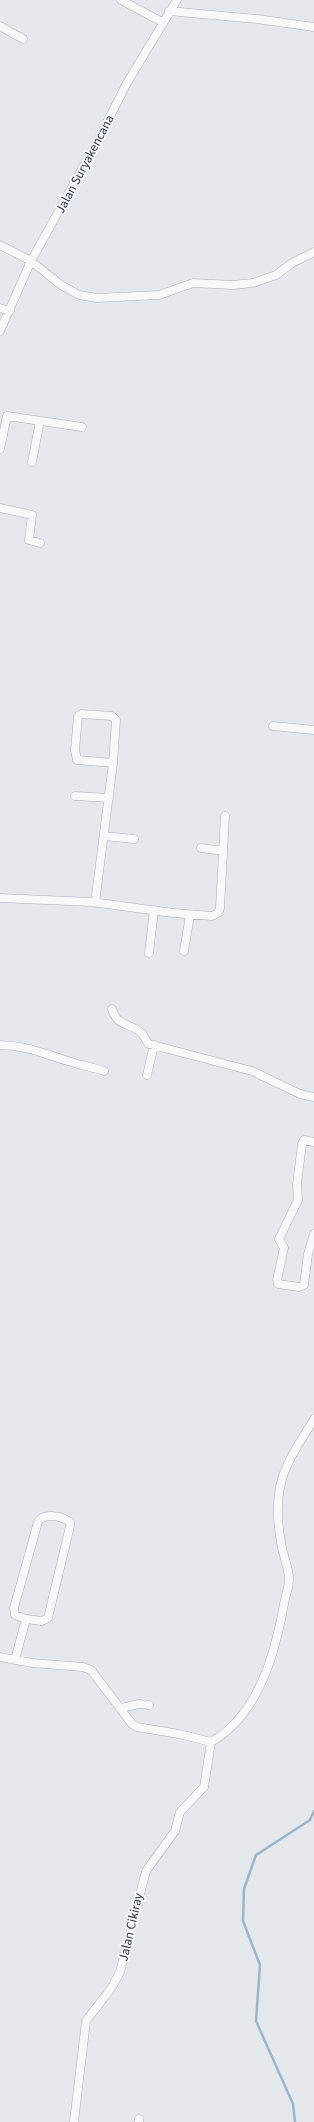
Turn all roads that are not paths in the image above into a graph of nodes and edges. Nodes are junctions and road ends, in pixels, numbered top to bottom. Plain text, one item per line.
1 (121, 0) edge
2 (177, 0) edge
3 (169, 12) junction
4 (162, 22) junction
5 (0, 26) edge
6 (314, 27) edge
7 (22, 39) dead end
8 (0, 245) edge
9 (314, 252) edge
10 (31, 261) junction
11 (0, 308) edge
12 (10, 310) junction
13 (0, 331) edge
14 (40, 421) junction
15 (82, 427) dead end
16 (0, 449) edge
17 (32, 462) dead end
18 (0, 508) edge
19 (40, 543) dead end
20 (273, 726) dead end
21 (314, 730) edge
22 (113, 763) junction
23 (75, 796) dead end
24 (109, 798) junction
25 (225, 816) dead end
26 (104, 836) junction
27 (134, 839) dead end
28 (201, 848) dead end
29 (223, 851) junction
30 (0, 898) edge
31 (94, 903) junction
32 (154, 910) junction
33 (190, 915) junction
34 (184, 951) dead end
35 (149, 953) dead end
36 (112, 1009) dead end
37 (0, 1045) edge
38 (154, 1045) junction
39 (104, 1070) dead end
40 (147, 1076) dead end
41 (314, 1097) edge
42 (314, 1142) edge
43 (314, 1234) edge
44 (314, 1420) edge
45 (26, 1619) junction
46 (0, 1657) edge
47 (15, 1660) junction
48 (149, 1705) dead end
49 (120, 1708) junction
50 (211, 1742) junction
51 (75, 2122) edge

1 - 4 street
2 - 3 street, Jalan Suryakencana
3 - 4 street, Jalan Suryakencana
3 - 6 street
4 - 10 street, Jalan Suryakencana
5 - 7 street
8 - 10 street
9 - 10 street
10 - 12 street, Jalan Suryakencana
11 - 12 street
12 - 13 street, Jalan Suryakencana
14 - 15 street
14 - 16 street
14 - 17 street
18 - 19 street
20 - 21 street
22 - 22 street
22 - 24 street
23 - 24 street
24 - 26 street
25 - 29 street
26 - 27 street
26 - 31 street
28 - 29 street
29 - 33 street
30 - 31 street
31 - 32 street
32 - 33 street
32 - 35 street
33 - 34 street
36 - 38 street
37 - 39 street
38 - 40 street
38 - 41 street
42 - 43 street
44 - 50 street
45 - 45 street
45 - 47 street
46 - 47 street
47 - 49 street
48 - 49 street
49 - 50 street
50 - 51 street, Jalan Cikiray

